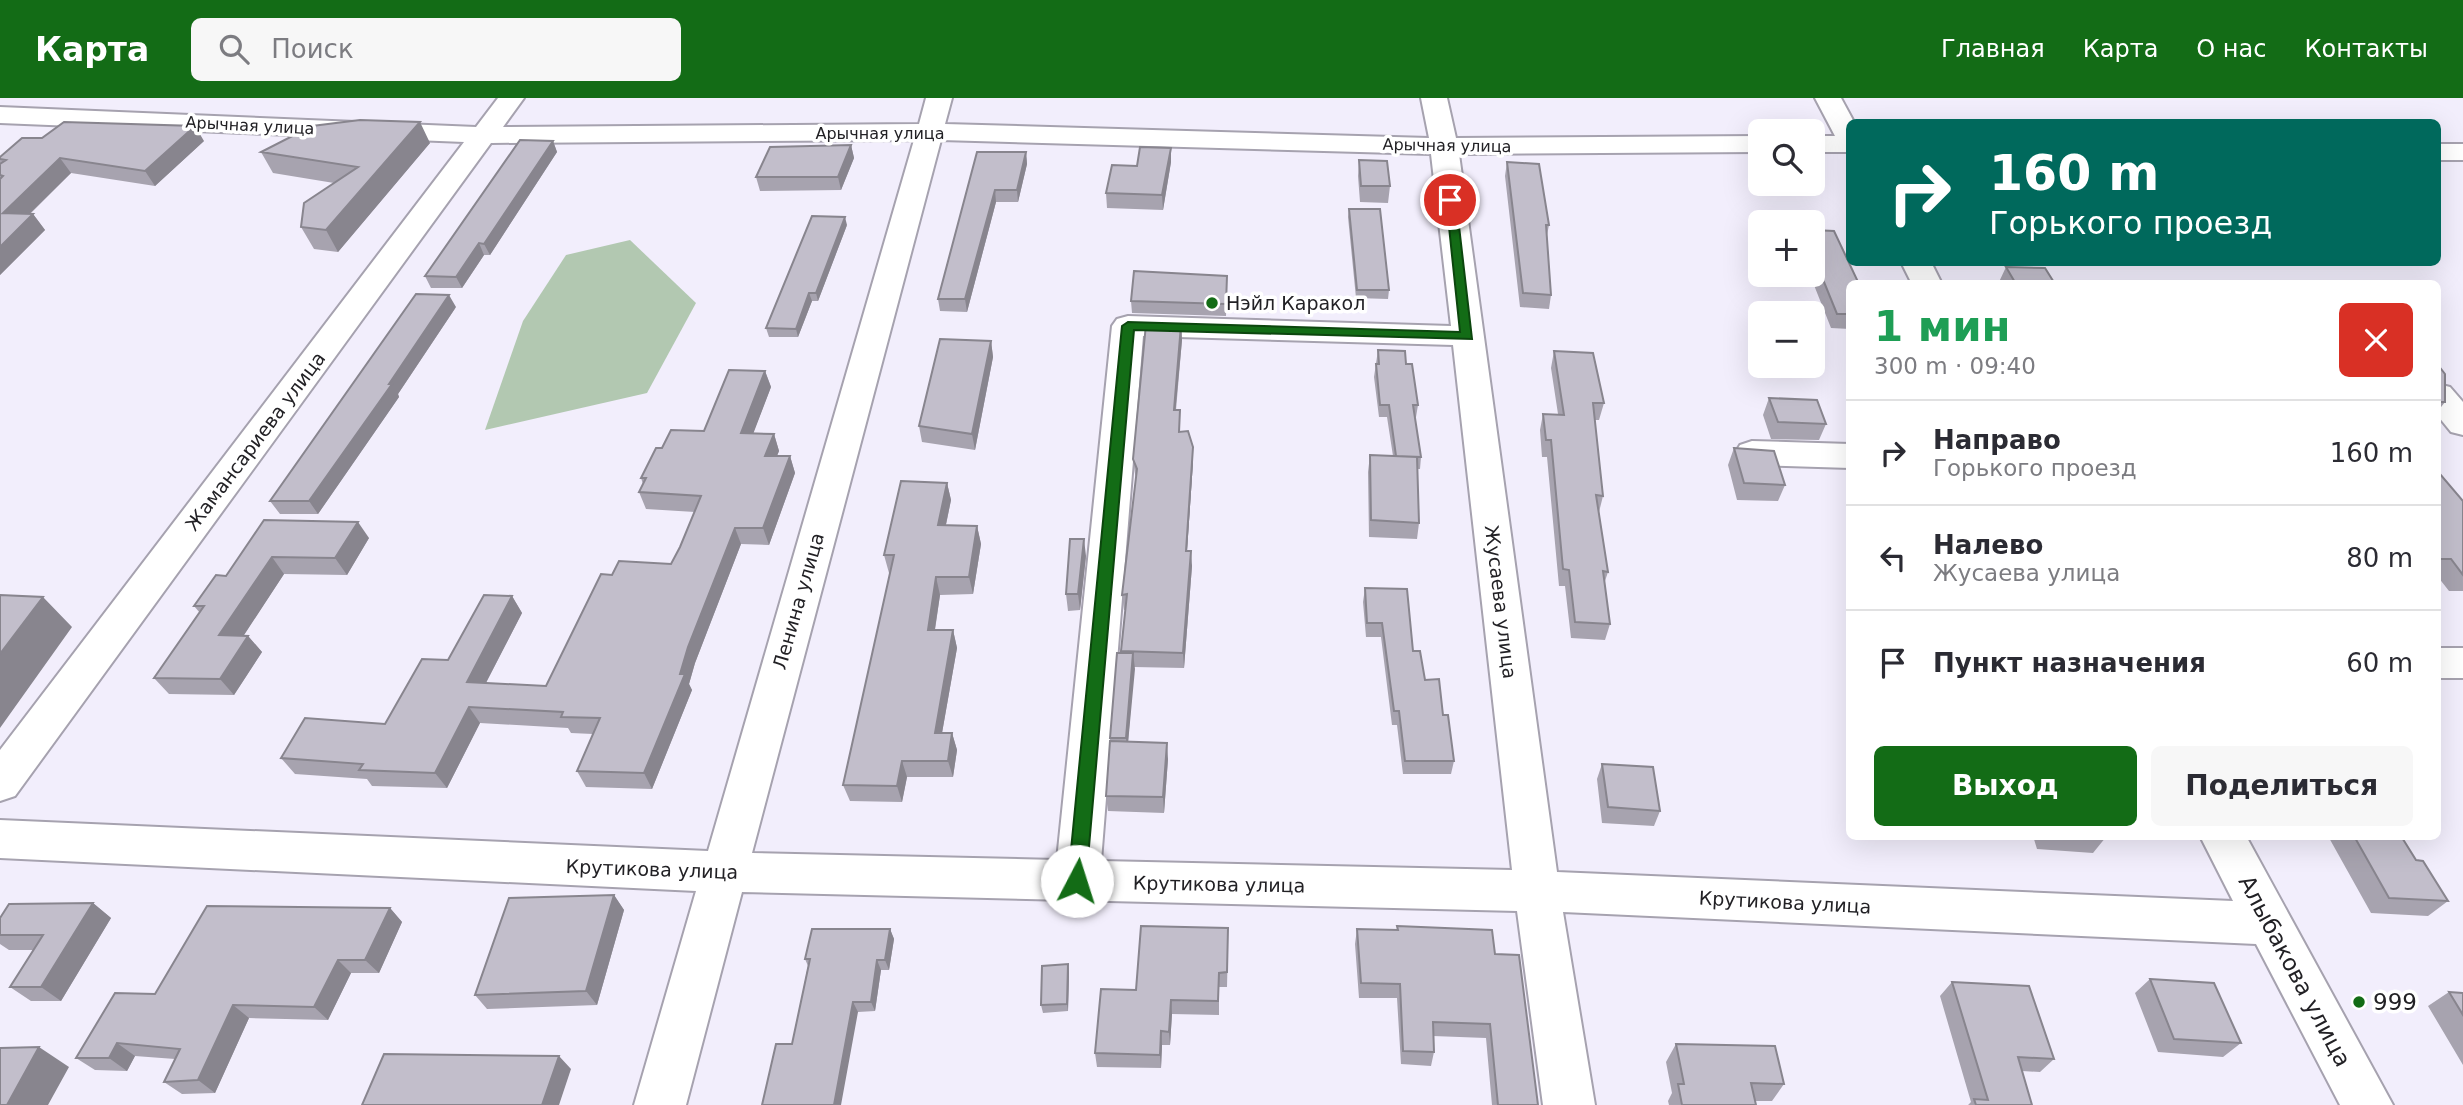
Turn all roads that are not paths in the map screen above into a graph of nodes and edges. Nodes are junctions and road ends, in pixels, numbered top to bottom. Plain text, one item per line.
1 (76, 98) edge
2 (511, 98) edge
3 (1434, 98) edge
4 (1828, 98) edge
5 (0, 115) edge
6 (934, 115) edge
7 (56, 116) junction
8 (1846, 133) edge
9 (483, 135) junction
10 (28, 140) edge
11 (1846, 141) edge
12 (1825, 143) edge
13 (1748, 144) edge
14 (1444, 146) junction
15 (2441, 152) edge
16 (2463, 152) edge
17 (1468, 336) junction
18 (2441, 384) edge
19 (2463, 384) edge
20 (2441, 398) edge
21 (2463, 424) edge
22 (1752, 453) edge
23 (1846, 456) edge
24 (2441, 663) edge
25 (2463, 663) edge
26 (0, 783) edge
27 (0, 839) edge
28 (2224, 840) edge
29 (723, 872) junction
30 (1077, 881) junction
31 (1537, 891) junction
32 (2269, 924) junction
33 (660, 1105) edge
34 (1569, 1105) edge
35 (2367, 1105) edge

1 - 7 street
2 - 9 street, Жамансариева улица
3 - 14 street, Жусаева улица
4 - 8 street
5 - 7 street, Арычная улица
6 - 9 street, Арычная улица
6 - 14 street, Арычная улица
6 - 29 street, Ленина улица
7 - 9 street, Арычная улица
7 - 10 street
9 - 26 street, Жамансариева улица
11 - 12 street
13 - 14 street, Арычная улица
14 - 17 street, Жусаева улица
15 - 16 street
17 - 30 street
17 - 31 street, Жусаева улица
18 - 19 street
20 - 21 street
22 - 23 street
24 - 25 street
27 - 29 street, Крутикова улица
28 - 32 street, Алыбакова улица
29 - 30 street, Крутикова улица
29 - 33 street, Ленина улица
30 - 31 street, Крутикова улица
31 - 32 street, Крутикова улица
31 - 34 street, Жусаева улица
32 - 35 street, Алыбакова улица

